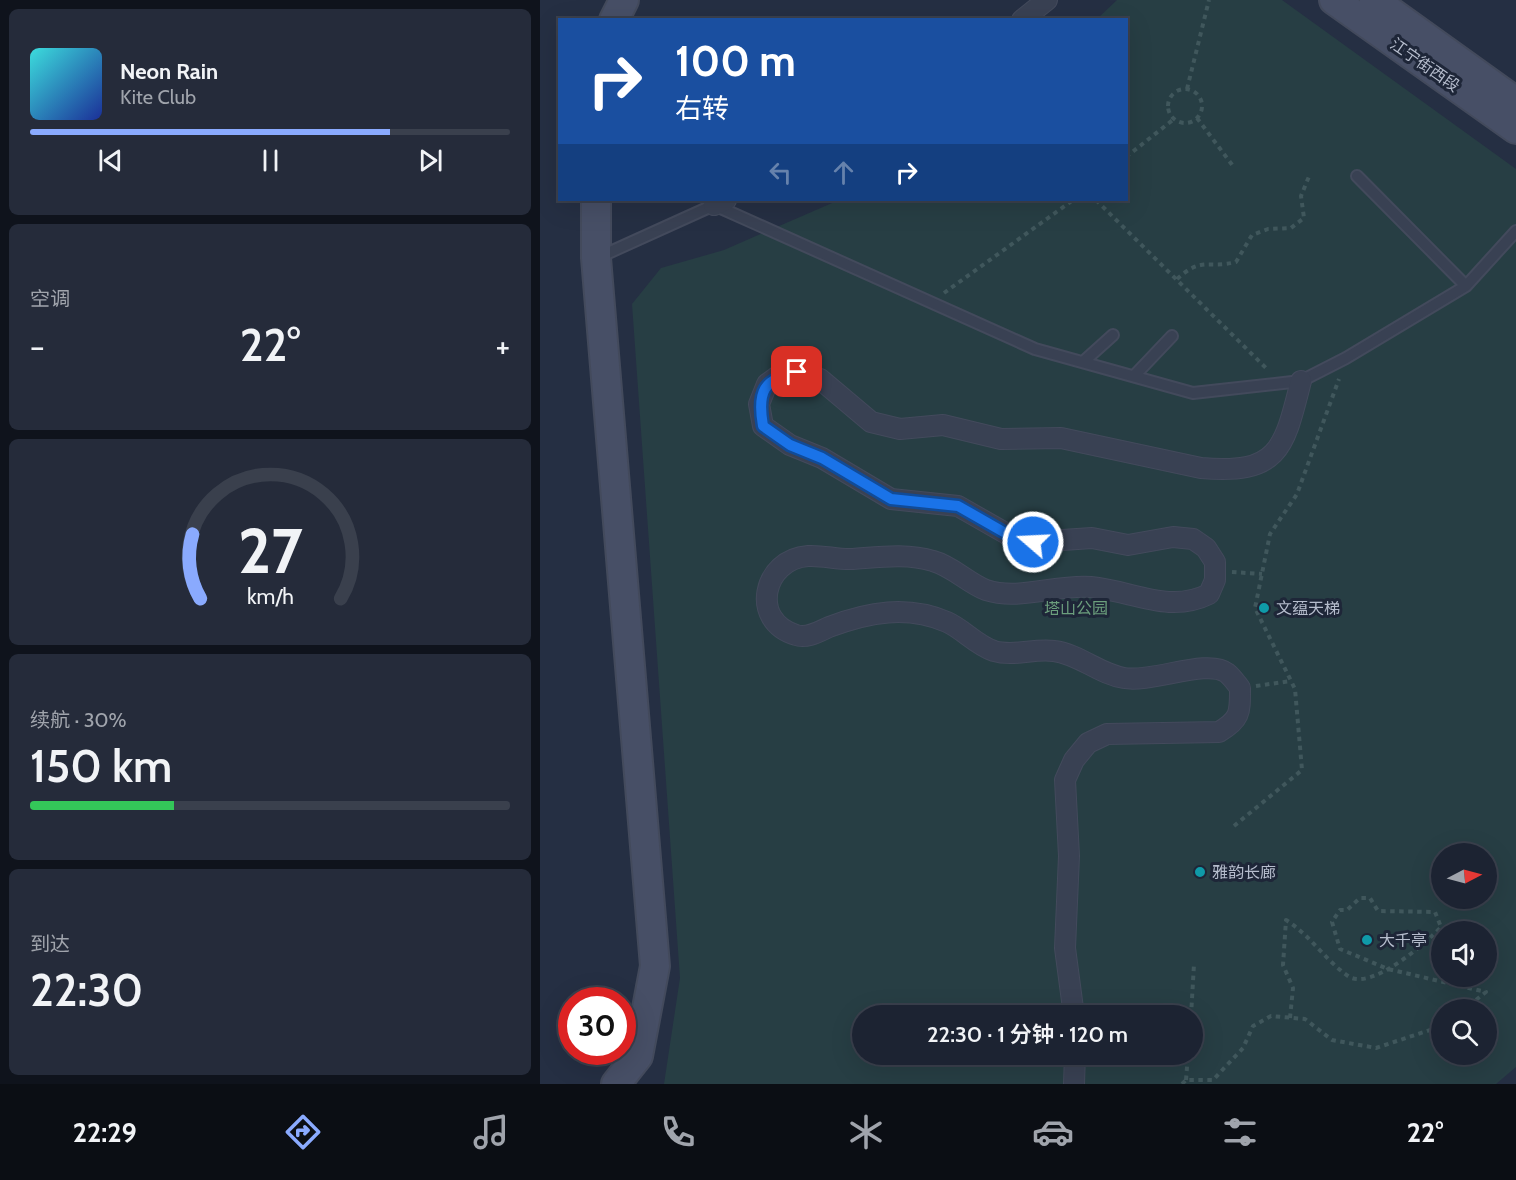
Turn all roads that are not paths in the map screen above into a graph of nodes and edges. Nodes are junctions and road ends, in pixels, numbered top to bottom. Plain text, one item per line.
1 (624, 0) edge
2 (1047, 0) edge
3 (1334, 0) edge
4 (1374, 0) edge
5 (615, 18) edge
6 (1024, 18) edge
7 (1516, 102) edge
8 (1516, 129) edge
9 (1357, 176) dead end
10 (596, 201) edge
11 (720, 202) edge
12 (1516, 231) edge
13 (596, 258) junction
14 (1466, 286) junction
15 (1113, 334) dead end
16 (1172, 336) dead end
17 (1083, 362) junction
18 (1134, 376) junction
19 (1301, 381) junction
20 (1073, 1005) edge
21 (1075, 1065) edge
22 (616, 1084) edge
23 (1074, 1084) edge

1 - 5 main road
2 - 6 street
3 - 8 main road, 江宁街西段
4 - 7 main road, 江宁街西段
9 - 14 lane
10 - 13 main road
11 - 13 lane
11 - 17 lane
12 - 14 lane
13 - 22 main road
14 - 19 lane
15 - 17 lane
16 - 18 lane
17 - 18 lane
18 - 19 lane
19 - 20 street
21 - 23 street

